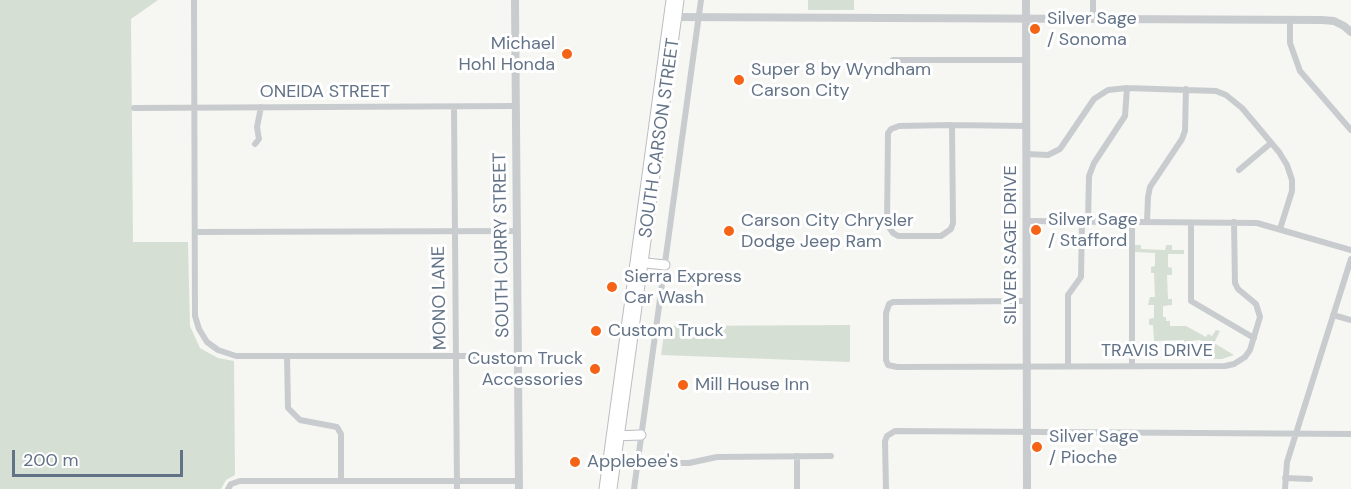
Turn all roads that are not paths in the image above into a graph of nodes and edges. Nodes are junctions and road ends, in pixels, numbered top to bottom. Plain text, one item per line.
1 (194, 0) edge
2 (515, 0) edge
3 (671, 0) edge
4 (679, 0) edge
5 (701, 0) edge
6 (1026, 0) edge
7 (1093, 0) edge
8 (673, 17) junction
9 (698, 18) junction
10 (1093, 19) junction
11 (1026, 20) junction
12 (1290, 20) junction
13 (1351, 32) edge
14 (893, 60) dead end
15 (1026, 60) junction
16 (1127, 88) junction
17 (1186, 89) junction
18 (516, 106) junction
19 (194, 107) junction
20 (261, 107) junction
21 (454, 107) junction
22 (134, 108) dead end
23 (952, 125) junction
24 (1026, 126) junction
25 (1351, 130) edge
26 (1271, 143) junction
27 (255, 144) dead end
28 (1026, 154) junction
29 (1239, 170) dead end
30 (1026, 221) junction
31 (1085, 222) junction
32 (1132, 222) junction
33 (1147, 222) junction
34 (1234, 222) junction
35 (1191, 223) junction
36 (1280, 228) junction
37 (454, 231) junction
38 (517, 231) junction
39 (195, 232) junction
40 (1351, 250) edge
41 (1351, 259) edge
42 (639, 262) junction
43 (665, 266) junction
44 (1026, 301) junction
45 (1333, 315) junction
46 (1351, 320) edge
47 (1254, 338) junction
48 (287, 356) junction
49 (456, 356) junction
50 (518, 356) junction
51 (1027, 366) junction
52 (1068, 366) junction
53 (1132, 366) junction
54 (1027, 432) junction
55 (1296, 434) junction
56 (1351, 434) edge
57 (616, 435) junction
58 (641, 435) junction
59 (797, 456) junction
60 (831, 456) dead end
61 (638, 463) junction
62 (1285, 478) junction
63 (1310, 479) dead end
64 (341, 481) junction
65 (457, 481) junction
66 (519, 485) edge
67 (228, 488) edge
68 (457, 489) edge
69 (604, 489) edge
70 (612, 489) edge
71 (634, 489) edge
72 (797, 489) edge
73 (886, 489) edge
74 (1027, 489) edge
75 (1285, 489) edge

1 - 19 street
2 - 18 street, SOUTH CURRY STREET
3 - 8 main road, SOUTH CARSON STREET
4 - 8 main road, SOUTH CARSON STREET
5 - 9 street
6 - 11 street, SILVER SAGE DRIVE
7 - 10 street
8 - 9 street
8 - 42 main road, SOUTH CARSON STREET
9 - 11 street
9 - 43 street
10 - 11 street
10 - 12 street
11 - 15 street, SILVER SAGE DRIVE
12 - 13 street
12 - 25 street
14 - 15 street
15 - 24 street, SILVER SAGE DRIVE
16 - 17 street
16 - 28 street
16 - 31 street
17 - 26 street
17 - 33 street
18 - 21 street, ONEIDA STREET
18 - 38 street, SOUTH CURRY STREET
19 - 20 street, ONEIDA STREET
19 - 22 street, ONEIDA STREET
19 - 39 street
20 - 21 street, ONEIDA STREET
20 - 27 street
21 - 37 street, MONO LANE
23 - 23 street
23 - 24 street
24 - 28 street, SILVER SAGE DRIVE
26 - 29 street
26 - 36 street
28 - 30 street, SILVER SAGE DRIVE
30 - 31 street
30 - 44 street, SILVER SAGE DRIVE
31 - 32 street
31 - 52 street
32 - 33 street
32 - 53 street
33 - 35 street
34 - 35 street
34 - 36 street
34 - 47 street, TRAVIS DRIVE
35 - 47 street
36 - 40 street
37 - 38 street
37 - 39 street
37 - 49 street, MONO LANE
38 - 50 street, SOUTH CURRY STREET
39 - 48 street
41 - 45 street
42 - 43 main road
42 - 57 main road, SOUTH CARSON STREET
43 - 58 street
44 - 51 street, SILVER SAGE DRIVE
44 - 51 street, TRAVIS DRIVE
45 - 46 street
45 - 55 street
47 - 53 street, TRAVIS DRIVE
48 - 49 street
48 - 64 street
49 - 50 street
49 - 65 street, MONO LANE
50 - 66 street, SOUTH CURRY STREET
51 - 52 street, TRAVIS DRIVE
51 - 54 street, SILVER SAGE DRIVE
52 - 53 street, TRAVIS DRIVE
54 - 55 street
54 - 73 street
54 - 74 street, SILVER SAGE DRIVE
55 - 56 street
55 - 62 street
57 - 58 main road
57 - 69 main road, SOUTH CARSON STREET
57 - 70 main road, SOUTH CARSON STREET
58 - 61 street
59 - 60 street
59 - 61 street
59 - 72 street
61 - 71 street
62 - 63 street
62 - 75 street
64 - 65 street
64 - 67 street
65 - 66 street
65 - 68 street, MONO LANE

